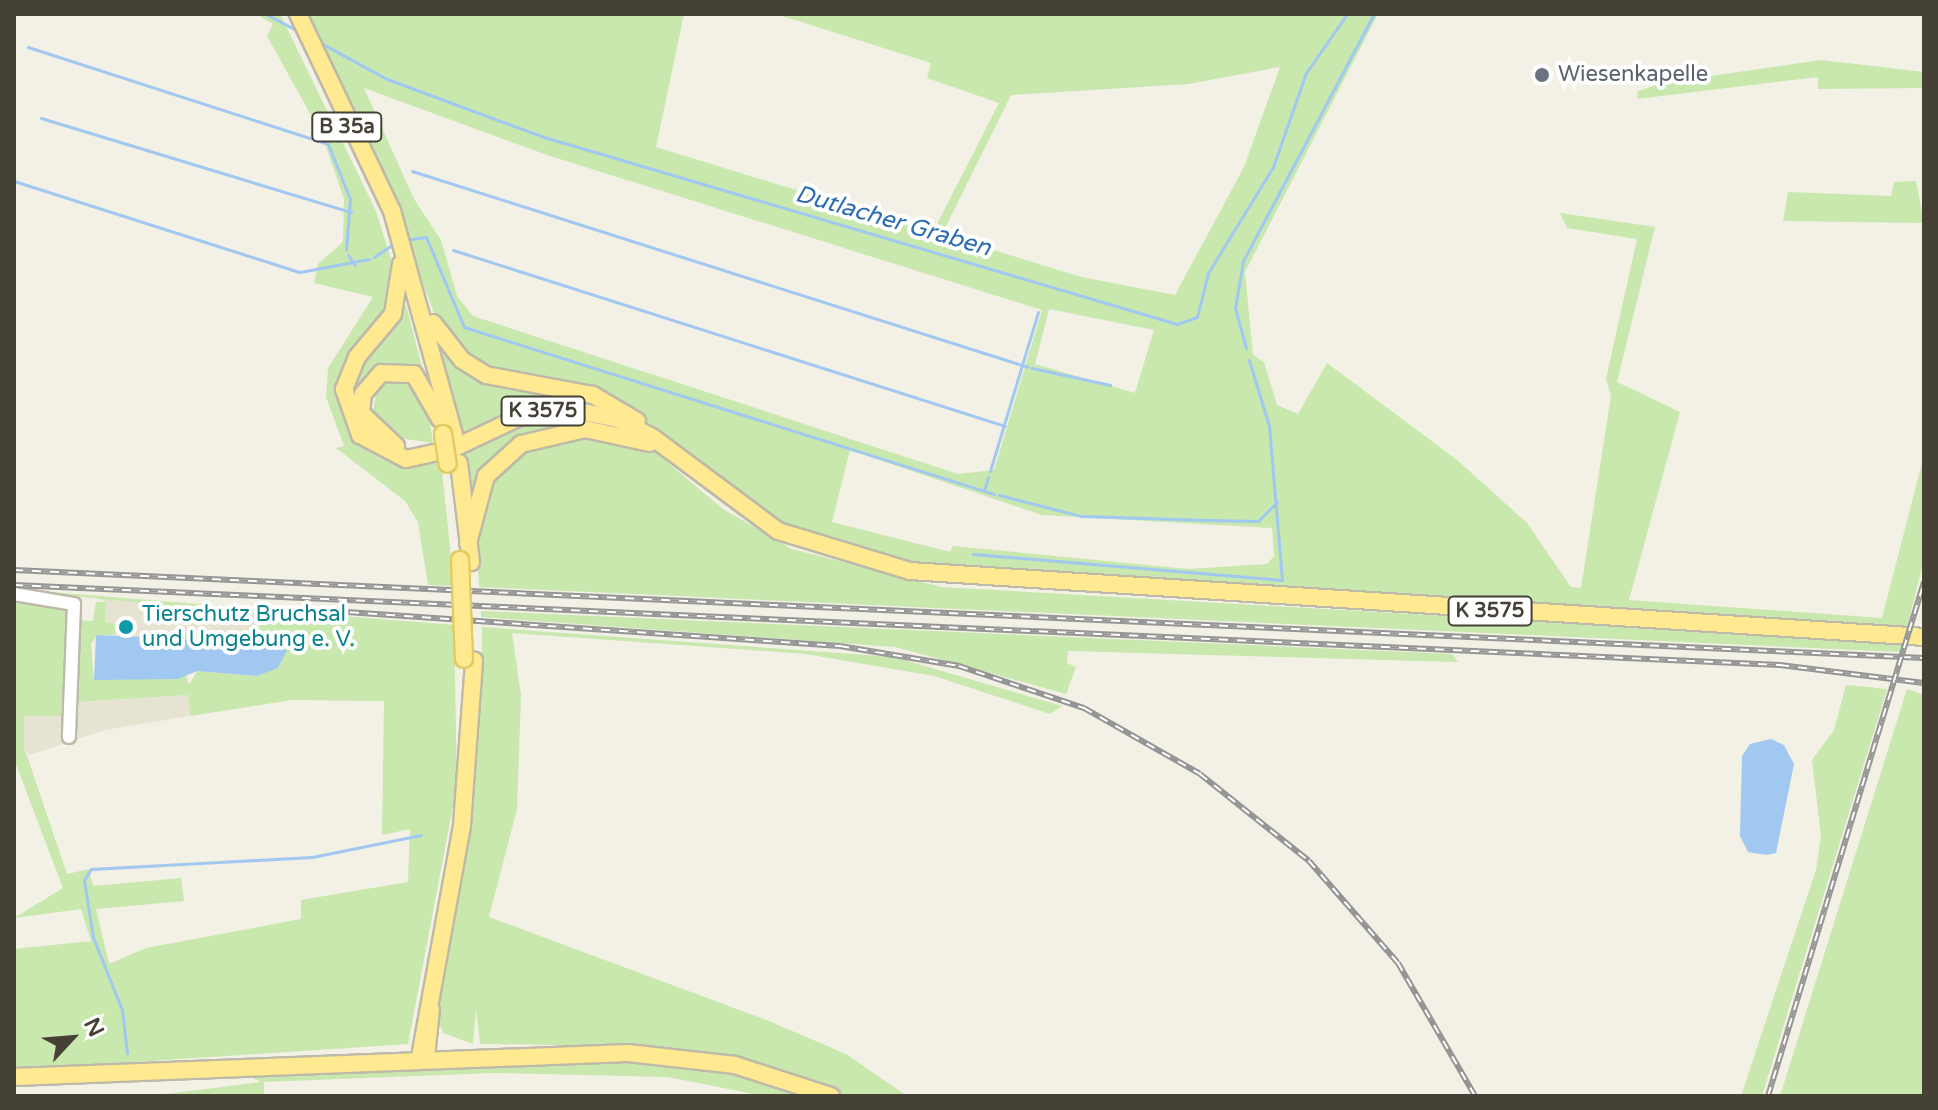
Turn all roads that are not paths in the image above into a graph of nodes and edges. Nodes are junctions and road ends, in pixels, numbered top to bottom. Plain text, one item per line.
1 (300, 27) edge
2 (401, 255) junction
3 (425, 311) junction
4 (446, 429) junction
5 (659, 442) junction
6 (448, 460) junction
7 (468, 543) junction
8 (465, 561) junction
9 (14, 594) edge
10 (1924, 637) edge
11 (69, 737) dead end
12 (430, 998) junction
13 (433, 1026) junction
14 (469, 1056) junction
15 (423, 1057) junction
16 (14, 1077) edge
17 (831, 1096) edge

1 - 2 main road, B 35a
2 - 3 main road, B 35a
2 - 4 main road, B 35a
2 - 6 main road
3 - 4 main road, B 35a
3 - 5 main road
4 - 6 main road, B 35a
4 - 6 main road
5 - 6 main road, K 3575
5 - 7 main road
5 - 10 main road, K 3575
6 - 7 main road, B 35a
6 - 8 main road, B 35a
7 - 8 main road, B 35a
8 - 12 main road, B 35a
9 - 11 street
12 - 13 main road, B 35a
12 - 15 main road, B 35a
13 - 14 main road
13 - 15 main road, B 35a
14 - 15 main road
14 - 17 main road
15 - 16 main road

